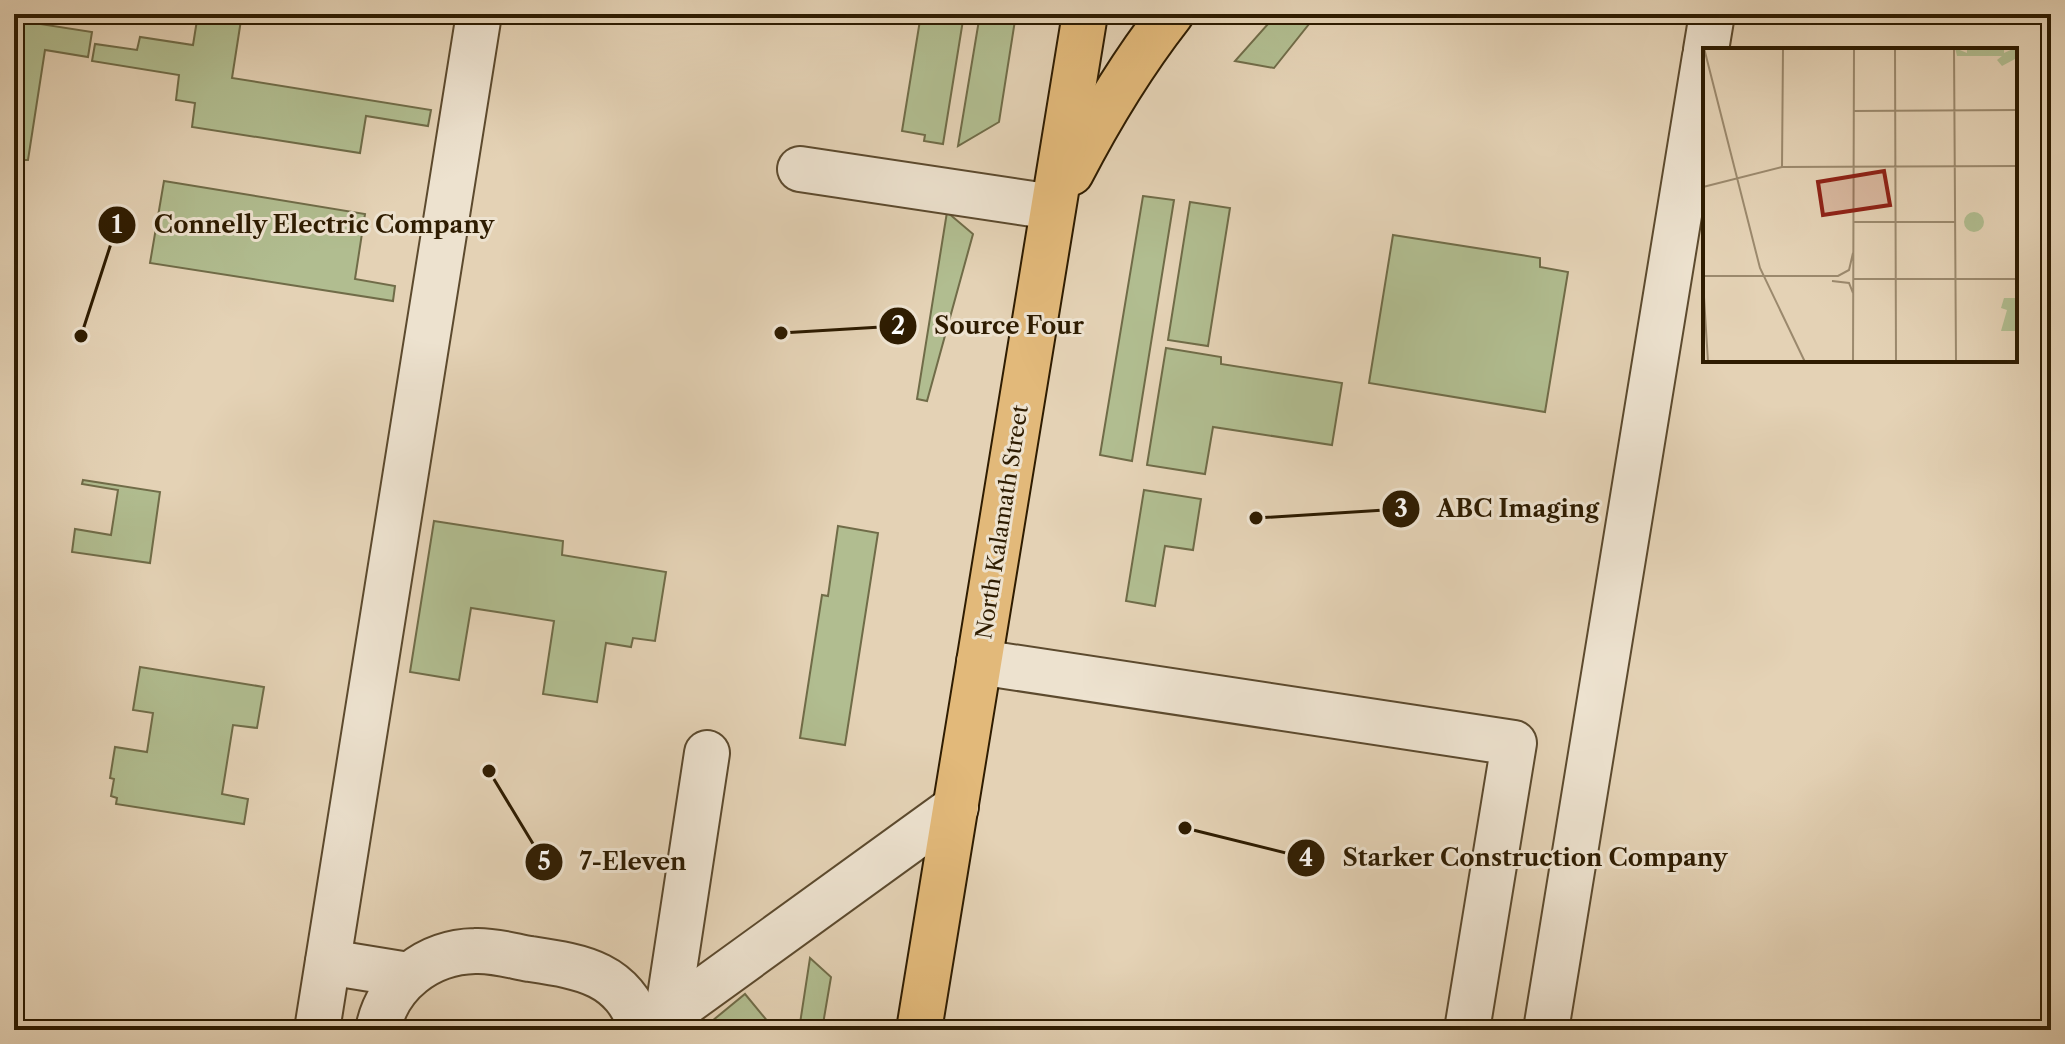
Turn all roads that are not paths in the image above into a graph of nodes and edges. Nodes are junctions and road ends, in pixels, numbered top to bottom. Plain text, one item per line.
1 (479, 14) edge
2 (1085, 14) edge
3 (1171, 14) edge
4 (1712, 14) edge
5 (1706, 48) edge
6 (1703, 68) edge
7 (800, 169) dead end
8 (1053, 207) junction
9 (979, 662) junction
10 (707, 753) dead end
11 (956, 807) junction
12 (328, 962) junction
13 (408, 975) junction
14 (653, 1025) edge
15 (317, 1030) edge
16 (378, 1030) edge
17 (919, 1030) edge
18 (1467, 1030) edge
19 (1546, 1030) edge

1 - 12 lane
2 - 8 main road, North Kalamath Street
3 - 8 main road
4 - 5 lane
6 - 19 lane
7 - 8 lane
8 - 9 main road, North Kalamath Street
9 - 11 main road, North Kalamath Street
9 - 18 lane
10 - 14 lane
11 - 14 lane
11 - 17 main road, North Kalamath Street
12 - 13 lane
12 - 15 lane
13 - 14 lane
13 - 16 lane

